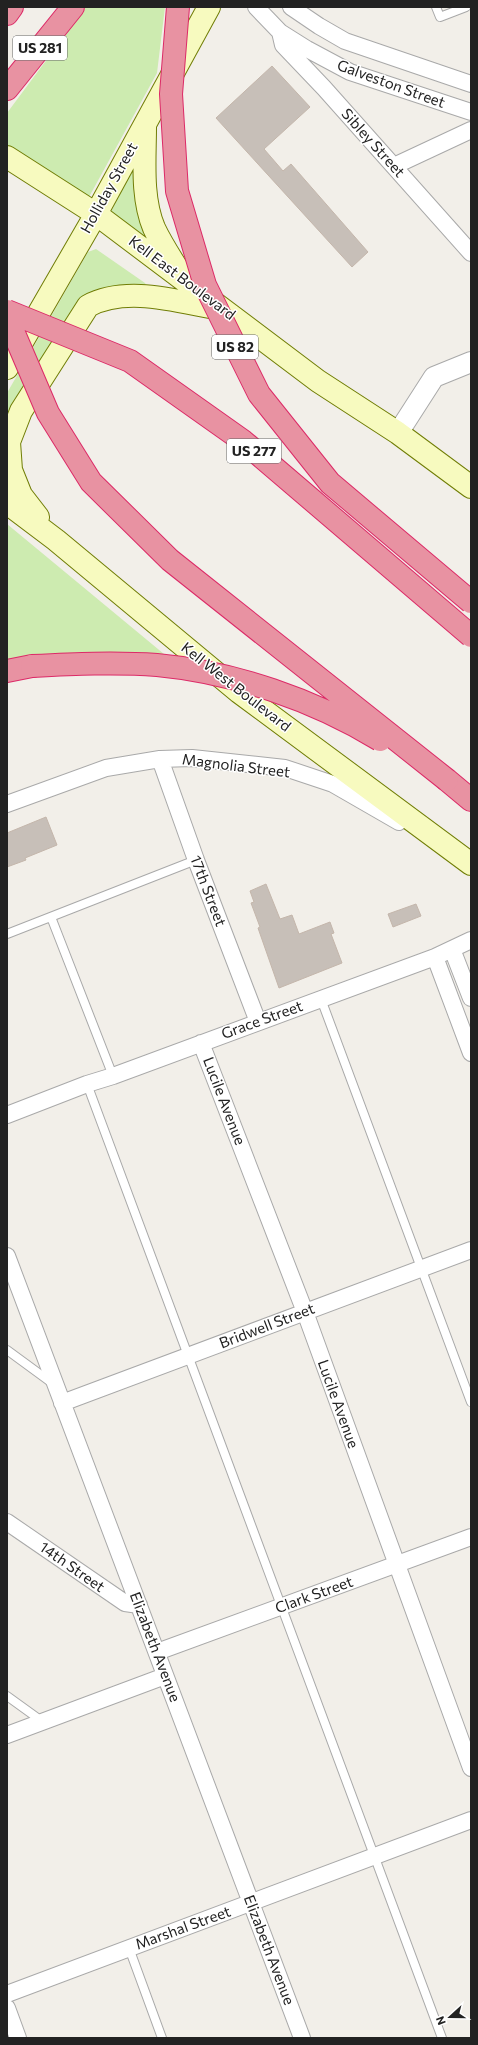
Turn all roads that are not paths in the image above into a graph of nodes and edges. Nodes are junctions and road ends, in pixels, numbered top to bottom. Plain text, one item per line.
1 (11, 7) edge
2 (73, 7) edge
3 (178, 7) edge
4 (209, 7) edge
5 (256, 7) edge
6 (291, 7) edge
7 (311, 7) edge
8 (436, 7) edge
9 (466, 7) edge
10 (7, 12) edge
11 (319, 26) junction
12 (280, 32) junction
13 (21, 71) junction
14 (471, 84) edge
15 (7, 89) edge
16 (7, 94) edge
17 (471, 112) edge
18 (146, 123) junction
19 (471, 130) edge
20 (7, 157) edge
21 (394, 166) junction
22 (96, 214) junction
23 (471, 253) edge
24 (186, 282) junction
25 (224, 310) junction
26 (7, 311) edge
27 (7, 317) edge
28 (30, 328) junction
29 (7, 352) edge
30 (471, 362) edge
31 (7, 368) edge
32 (398, 433) junction
33 (471, 487) edge
34 (7, 503) edge
35 (56, 540) junction
36 (471, 602) edge
37 (471, 636) edge
38 (7, 671) edge
39 (160, 759) junction
40 (447, 780) junction
41 (471, 800) edge
42 (7, 804) edge
43 (196, 860) junction
44 (471, 864) edge
45 (471, 869) edge
46 (51, 917) junction
47 (7, 934) edge
48 (471, 940) edge
49 (452, 949) junction
50 (435, 957) junction
51 (471, 998) edge
52 (321, 999) junction
53 (258, 1022) junction
54 (201, 1043) junction
55 (471, 1053) edge
56 (113, 1076) junction
57 (87, 1084) junction
58 (7, 1116) edge
59 (471, 1250) edge
60 (7, 1256) edge
61 (421, 1269) junction
62 (305, 1312) junction
63 (7, 1350) edge
64 (188, 1356) junction
65 (56, 1385) junction
66 (471, 1402) edge
67 (62, 1403) junction
68 (7, 1522) edge
69 (471, 1537) edge
70 (397, 1564) junction
71 (139, 1604) junction
72 (281, 1607) junction
73 (157, 1652) junction
74 (165, 1676) junction
75 (7, 1696) edge
76 (43, 1722) junction
77 (7, 1735) edge
78 (471, 1768) edge
79 (471, 1820) edge
80 (374, 1856) junction
81 (251, 1902) junction
82 (129, 1948) junction
83 (7, 1994) edge
84 (7, 2008) edge
85 (18, 2038) edge
86 (162, 2038) edge
87 (302, 2038) edge
88 (442, 2038) edge

1 - 10 highway
2 - 13 highway, US 281
3 - 36 highway, US 82, bridge
4 - 18 main road, Holliday Street
5 - 12 street, Galveston Street
6 - 11 street, Galveston Street
7 - 11 street
8 - 9 lane
11 - 14 street, Galveston Street
12 - 17 street, Galveston Street
12 - 21 street, Sibley Street
13 - 15 highway, US 281
13 - 16 highway
18 - 22 main road, Holliday Street
18 - 24 main road
19 - 21 street
20 - 22 main road, Kell East Boulevard
21 - 23 street, Sibley Street
22 - 24 main road, Kell East Boulevard
22 - 28 main road, Holliday Street
24 - 25 main road, Kell East Boulevard
25 - 32 main road, Kell East Boulevard
25 - 35 main road
26 - 37 highway, US 277, bridge
27 - 40 highway, bridge
28 - 29 main road
28 - 31 main road, Holliday Street
30 - 32 street
32 - 33 main road, Kell East Boulevard
34 - 35 main road, Kell West Boulevard
35 - 44 main road, Kell West Boulevard
38 - 40 highway, bridge
39 - 42 street, Magnolia Street
39 - 43 street, 17th Street
39 - 45 street, Magnolia Street
40 - 41 highway
43 - 46 lane
43 - 53 street, 17th Street
46 - 47 lane
46 - 56 lane
48 - 49 street, Grace Street
49 - 50 street, Grace Street
49 - 51 street
50 - 52 street, Grace Street
50 - 55 street
52 - 53 street, Grace Street
52 - 61 lane
53 - 54 street, Grace Street
54 - 56 street, Grace Street
54 - 62 street, Lucile Avenue
56 - 57 street, Grace Street
57 - 58 street, Grace Street
57 - 64 lane
59 - 61 street, Bridwell Street
60 - 65 street, Elizabeth Avenue
61 - 62 street, Bridwell Street
61 - 66 lane
62 - 64 street, Bridwell Street
62 - 70 street, Lucile Avenue
63 - 65 lane
64 - 67 street, Bridwell Street
64 - 72 lane
65 - 67 street, Elizabeth Avenue
67 - 71 street, Elizabeth Avenue
68 - 71 street, 14th Street
69 - 70 street, Clark Street
70 - 72 street, Clark Street
70 - 78 street, Lucile Avenue
71 - 73 street, Elizabeth Avenue
72 - 73 street, Clark Street
72 - 80 lane
73 - 74 street, Elizabeth Avenue
74 - 76 street
74 - 81 street, Elizabeth Avenue
75 - 76 lane
76 - 77 street
79 - 80 street, Marshal Street
80 - 81 street, Marshal Street
80 - 88 lane
81 - 82 street, Marshal Street
81 - 87 street, Elizabeth Avenue
82 - 83 street, Marshal Street
82 - 86 lane
84 - 85 street

